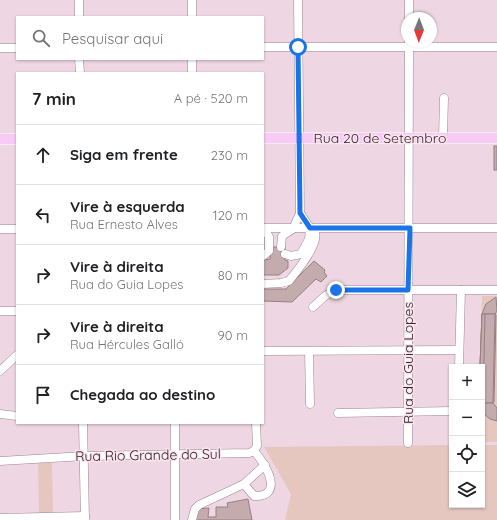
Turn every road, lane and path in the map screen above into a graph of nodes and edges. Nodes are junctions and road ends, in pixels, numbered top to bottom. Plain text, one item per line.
1 (78, 0) edge
2 (192, 0) edge
3 (298, 0) edge
4 (409, 0) edge
5 (409, 12) edge
6 (79, 16) edge
7 (192, 16) edge
8 (401, 44) edge
9 (437, 45) edge
10 (264, 47) edge
11 (298, 47) junction
12 (497, 47) edge
13 (0, 48) edge
14 (16, 48) edge
15 (409, 48) edge
16 (79, 60) edge
17 (192, 60) edge
18 (80, 72) edge
19 (192, 72) edge
20 (444, 98) dead end
21 (264, 138) edge
22 (299, 138) junction
23 (410, 138) junction
24 (443, 138) junction
25 (497, 138) edge
26 (0, 139) edge
27 (16, 139) edge
28 (300, 213) junction
29 (264, 228) edge
30 (293, 228) junction
31 (310, 228) junction
32 (410, 228) junction
33 (497, 228) edge
34 (0, 229) edge
35 (16, 229) edge
36 (264, 230) edge
37 (264, 255) edge
38 (264, 284) edge
39 (408, 290) junction
40 (461, 290) junction
41 (497, 290) edge
42 (313, 307) dead end
43 (16, 310) edge
44 (0, 311) edge
45 (264, 350) edge
46 (408, 350) junction
47 (459, 350) junction
48 (309, 351) junction
49 (16, 356) edge
50 (459, 364) edge
51 (1, 370) edge
52 (310, 404) dead end
53 (408, 411) junction
54 (449, 411) edge
55 (338, 413) dead end
56 (0, 414) edge
57 (16, 416) edge
58 (83, 424) edge
59 (176, 424) edge
60 (256, 424) edge
61 (408, 443) dead end
62 (254, 451) junction
63 (176, 454) junction
64 (85, 456) junction
65 (0, 461) edge
66 (264, 465) junction
67 (244, 484) junction
68 (0, 518) edge
69 (85, 518) edge
70 (175, 520) edge
71 (192, 520) edge

1 - 6 street
2 - 7 street
3 - 11 street
4 - 5 street
8 - 11 street
9 - 12 street
10 - 11 street
11 - 22 street
13 - 14 street
15 - 23 street, Rua do Guia Lopes
16 - 18 street
17 - 19 street
20 - 24 street
21 - 22 main road, Rua 20 de Setembro
22 - 23 main road, Rua 20 de Setembro
22 - 28 street
23 - 24 main road, Rua 20 de Setembro
23 - 32 street, Rua do Guia Lopes
24 - 25 main road, Rua 20 de Setembro
26 - 27 main road
28 - 30 street
28 - 31 street
29 - 30 street
30 - 31 street
30 - 31 street
31 - 32 street
31 - 38 street
32 - 33 street
32 - 39 street, Rua do Guia Lopes
34 - 35 street
36 - 37 street
39 - 40 street
39 - 42 street
39 - 46 street, Rua do Guia Lopes
40 - 41 street
40 - 47 street
43 - 44 street
45 - 48 street
46 - 47 street
46 - 48 street
46 - 53 street, Rua do Guia Lopes
47 - 50 street
48 - 52 street
49 - 51 street
53 - 54 street
53 - 55 street
53 - 61 street, Rua do Guia Lopes
56 - 57 street
58 - 64 street
59 - 63 street
60 - 62 street
62 - 63 street, Rua Rio Grande do Sul
62 - 66 street
63 - 64 street, Rua Rio Grande do Sul
63 - 70 street
64 - 65 street, Rua Rio Grande do Sul
64 - 69 street
66 - 67 street
66 - 67 street
67 - 71 street
68 - 69 street

